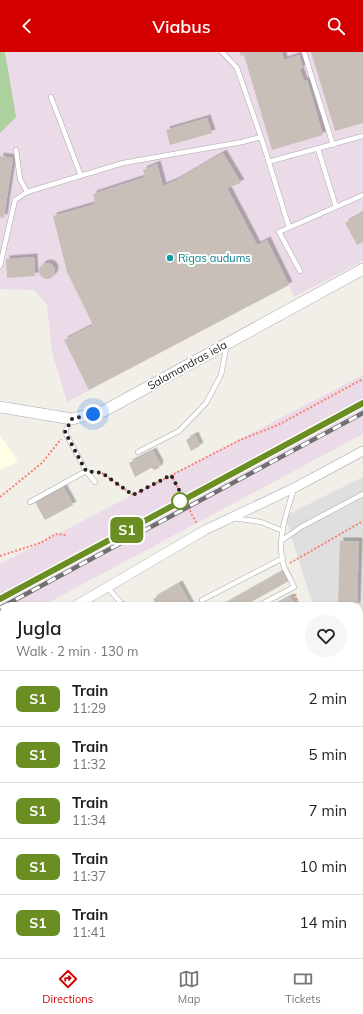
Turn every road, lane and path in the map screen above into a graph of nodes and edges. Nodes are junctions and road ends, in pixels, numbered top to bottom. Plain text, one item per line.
1 (222, 52) edge
2 (304, 52) edge
3 (51, 97) dead end
4 (363, 136) edge
5 (261, 137) junction
6 (333, 145) junction
7 (318, 149) junction
8 (16, 150) dead end
9 (268, 162) junction
10 (81, 176) junction
11 (27, 192) junction
12 (363, 195) edge
13 (336, 207) junction
14 (289, 227) junction
15 (0, 266) edge
16 (363, 269) edge
17 (300, 271) dead end
18 (228, 343) junction
19 (363, 379) edge
20 (0, 407) edge
21 (72, 419) junction
22 (65, 432) junction
23 (363, 451) edge
24 (138, 452) dead end
25 (86, 471) junction
26 (171, 475) junction
27 (95, 482) dead end
28 (294, 488) junction
29 (363, 494) edge
30 (0, 497) edge
31 (30, 502) dead end
32 (230, 518) junction
33 (363, 520) edge
34 (197, 524) dead end
35 (283, 531) junction
36 (66, 535) dead end
37 (281, 541) junction
38 (0, 556) edge
39 (283, 558) junction
40 (284, 566) junction
41 (294, 587) junction
42 (108, 588) junction
43 (202, 600) dead end
44 (82, 602) edge
45 (121, 602) edge
46 (266, 602) edge
47 (298, 602) edge

1 - 5 lane
2 - 6 lane
3 - 10 lane
4 - 6 lane
5 - 9 lane
5 - 10 lane
6 - 7 lane
7 - 9 lane
7 - 13 lane
8 - 11 lane
9 - 14 lane
10 - 11 lane
11 - 15 lane
12 - 13 lane
13 - 14 lane
14 - 17 lane
16 - 18 street, Salamandras iela
18 - 21 street, Salamandras iela
18 - 24 lane
19 - 26 path
20 - 21 street, Salamandras iela
21 - 22 lane
22 - 25 lane
22 - 30 path
23 - 28 street
25 - 26 path
25 - 27 lane
25 - 31 lane
26 - 34 path
28 - 32 street
28 - 35 lane
29 - 37 lane
32 - 35 lane
32 - 42 street
33 - 40 path
35 - 37 lane
36 - 38 path
37 - 39 lane
39 - 40 lane
39 - 43 lane
40 - 41 lane
41 - 46 lane
41 - 47 path
42 - 44 street
42 - 45 lane

